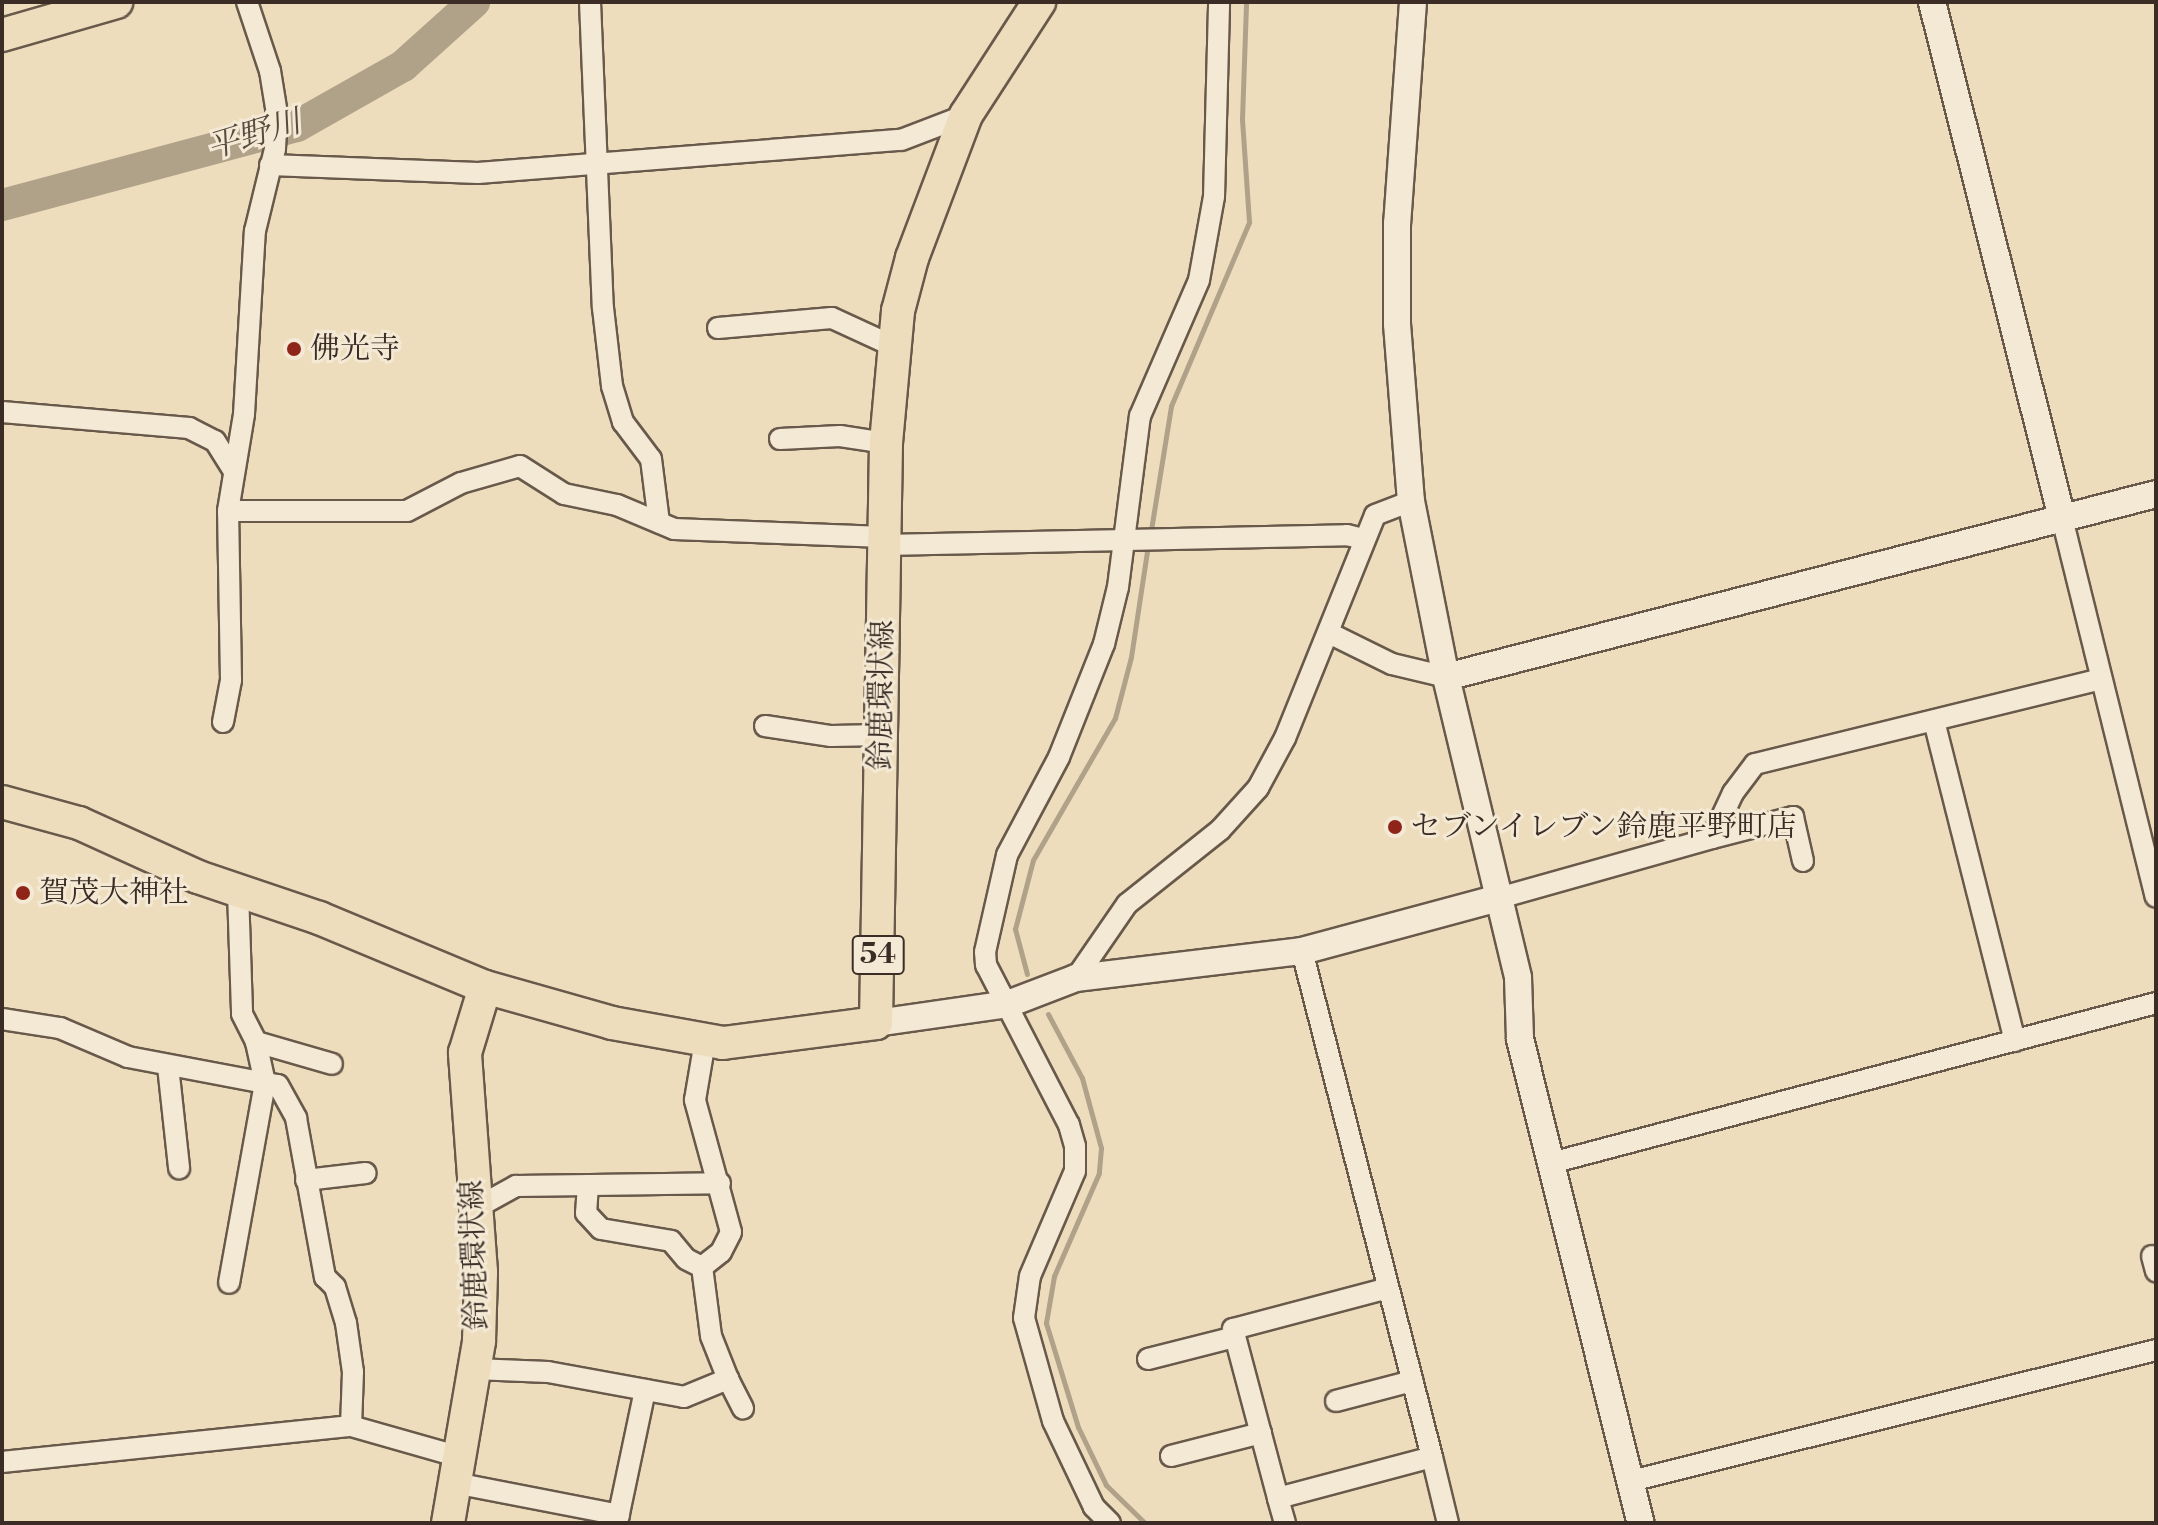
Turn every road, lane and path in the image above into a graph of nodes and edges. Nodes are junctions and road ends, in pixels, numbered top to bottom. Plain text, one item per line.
1 (116, 2) edge
2 (247, 2) edge
3 (590, 2) edge
4 (1039, 2) edge
5 (1219, 2) edge
6 (1413, 2) edge
7 (1932, 2) edge
8 (2, 35) edge
9 (966, 115) junction
10 (272, 157) junction
11 (596, 163) junction
12 (718, 328) dead end
13 (893, 346) junction
14 (2, 412) edge
15 (780, 439) dead end
16 (886, 443) junction
17 (234, 472) junction
18 (2156, 494) edge
19 (1411, 501) junction
20 (228, 511) junction
21 (2062, 518) junction
22 (659, 522) junction
23 (1363, 539) junction
24 (884, 541) junction
25 (1128, 541) junction
26 (1329, 633) junction
27 (1446, 677) junction
28 (2100, 679) junction
29 (1934, 721) junction
30 (223, 722) dead end
31 (765, 726) dead end
32 (882, 735) junction
33 (2, 802) edge
34 (1712, 838) junction
35 (1803, 861) dead end
36 (238, 891) junction
37 (2156, 897) edge
38 (1499, 898) junction
39 (1302, 951) junction
40 (1076, 978) junction
41 (485, 987) junction
42 (2156, 1003) edge
43 (1008, 1004) junction
44 (2, 1019) edge
45 (876, 1023) junction
46 (705, 1041) junction
47 (2015, 1041) junction
48 (256, 1042) junction
49 (332, 1064) dead end
50 (168, 1066) junction
51 (265, 1083) junction
52 (1551, 1163) junction
53 (179, 1168) dead end
54 (366, 1173) dead end
55 (306, 1180) junction
56 (720, 1183) junction
57 (588, 1185) junction
58 (476, 1208) junction
59 (702, 1267) junction
60 (229, 1283) dead end
61 (1388, 1288) junction
62 (1235, 1337) junction
63 (2156, 1350) edge
64 (1148, 1359) dead end
65 (474, 1369) junction
66 (728, 1379) junction
67 (1412, 1381) junction
68 (645, 1390) junction
69 (1336, 1401) dead end
70 (743, 1408) dead end
71 (351, 1426) junction
72 (1261, 1433) junction
73 (1171, 1456) dead end
74 (1432, 1457) junction
75 (2, 1462) edge
76 (457, 1470) junction
77 (1631, 1481) junction
78 (1278, 1498) junction
79 (618, 1519) edge
80 (448, 1523) edge
81 (1110, 1523) edge
82 (1285, 1523) edge
83 (1448, 1523) edge
84 (1641, 1523) edge

1 - 8 main road
2 - 10 street
3 - 11 street
4 - 9 main road, 鈴鹿環状線 / 54
5 - 25 street
6 - 19 street
7 - 21 street
9 - 11 street
9 - 13 main road, 鈴鹿環状線 / 54
10 - 11 street
10 - 17 street
11 - 22 street
12 - 13 street
13 - 16 main road, 鈴鹿環状線 / 54
14 - 17 street
15 - 16 street
16 - 24 main road, 鈴鹿環状線 / 54
17 - 20 street
18 - 21 street
19 - 23 street
19 - 27 street
20 - 22 street
20 - 30 street
21 - 27 street
21 - 28 street
22 - 24 street
23 - 25 street
23 - 26 street
24 - 25 street
24 - 32 main road, 鈴鹿環状線 / 54
25 - 43 street
26 - 27 street
26 - 40 street
27 - 38 street
28 - 29 street
28 - 37 street
29 - 34 street
29 - 47 street
31 - 32 street
32 - 45 main road, 鈴鹿環状線 / 54
33 - 36 main road, 54
34 - 35 street
34 - 38 street
36 - 41 main road, 54
36 - 48 street
38 - 39 street
38 - 52 street
39 - 40 street
39 - 61 street
40 - 43 street
41 - 46 main road, 54
41 - 58 main road, 鈴鹿環状線
42 - 47 street
43 - 45 street
43 - 81 street
44 - 50 street
45 - 46 main road, 54
46 - 56 street
47 - 52 street
48 - 49 street
48 - 51 street
50 - 51 street
50 - 53 street
51 - 55 street
51 - 60 street
52 - 77 street
54 - 55 street
55 - 71 street
56 - 57 street
56 - 59 street
57 - 58 street
57 - 59 street
58 - 65 main road, 鈴鹿環状線
59 - 66 street
61 - 62 street
61 - 67 street
62 - 64 street
62 - 72 street
63 - 77 street
65 - 68 street
65 - 76 main road, 鈴鹿環状線
66 - 68 street
66 - 70 street
67 - 69 street
67 - 74 street
68 - 79 street
71 - 75 street
71 - 76 street
72 - 73 street
72 - 78 street
74 - 78 street
74 - 83 street
76 - 79 street
76 - 80 main road, 鈴鹿環状線
77 - 84 street
78 - 82 street

